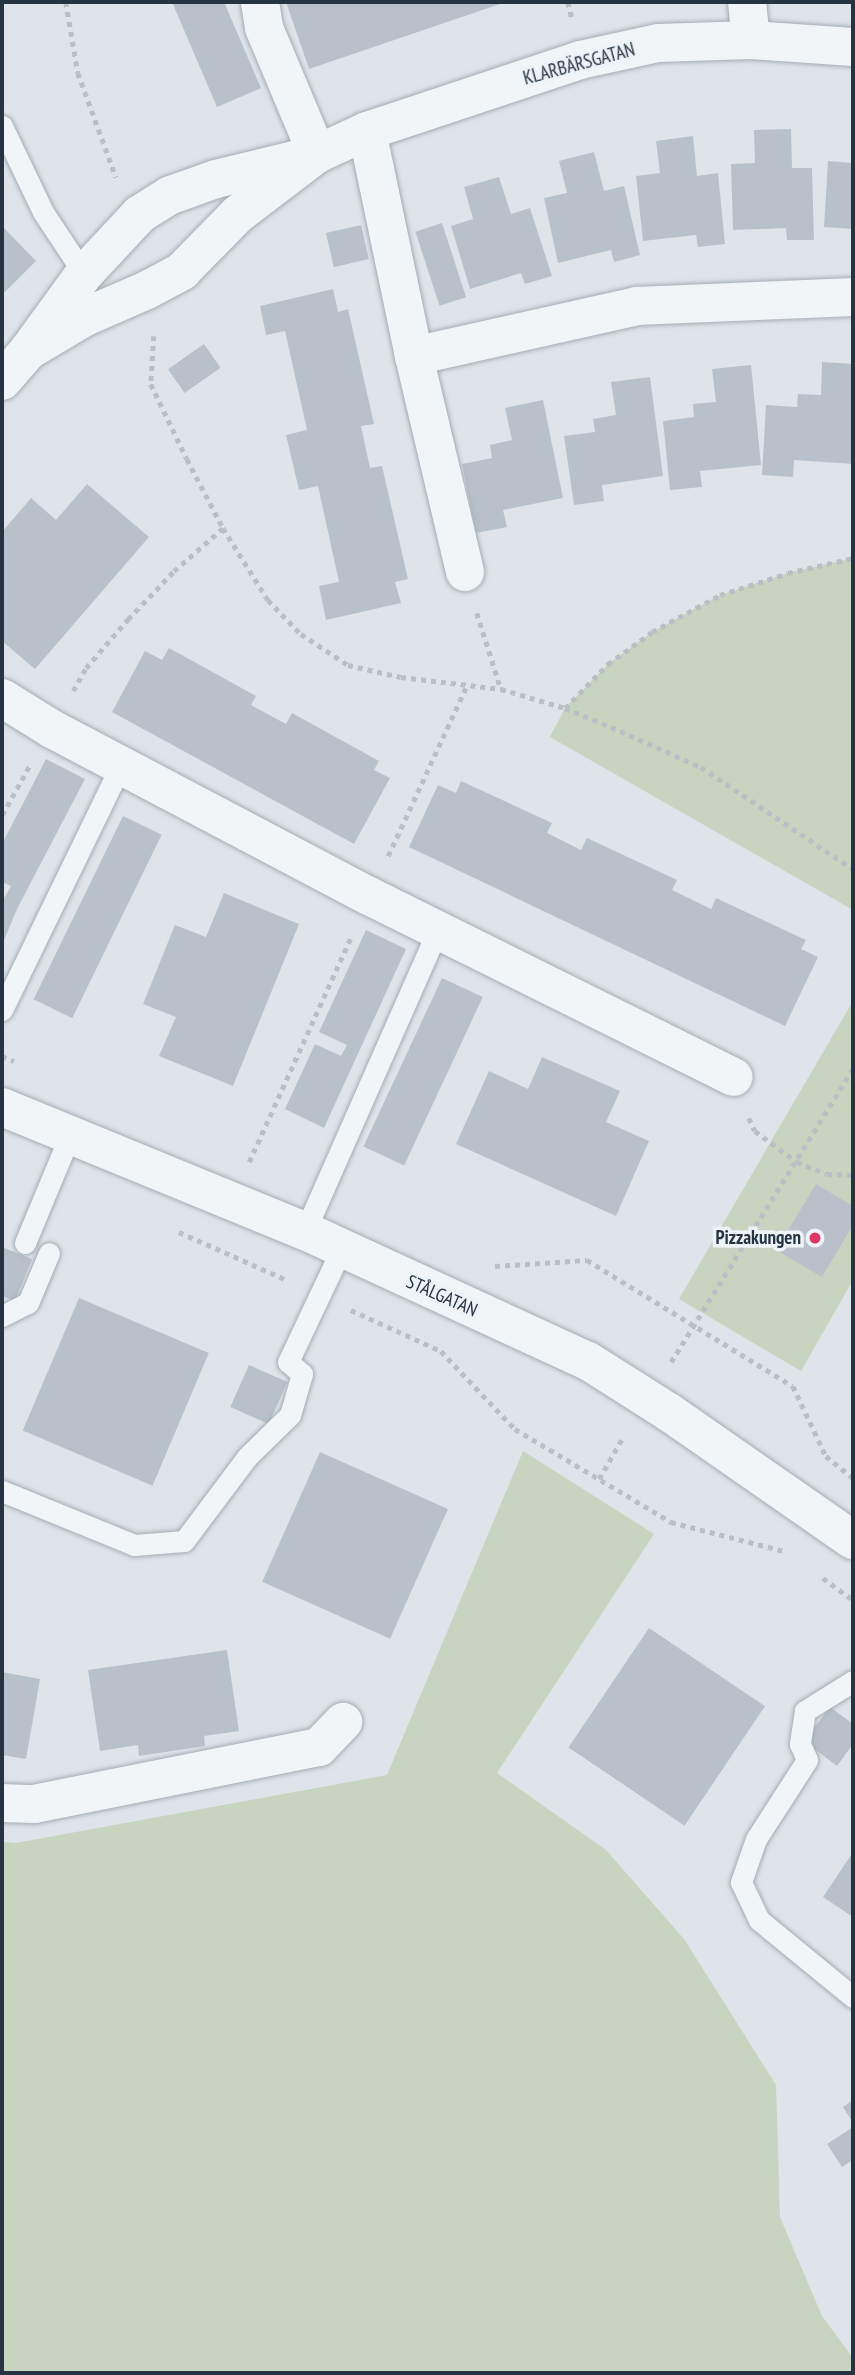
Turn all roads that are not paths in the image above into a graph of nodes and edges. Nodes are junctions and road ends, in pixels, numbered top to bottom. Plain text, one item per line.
1 (260, 2) edge
2 (747, 2) edge
3 (751, 40) junction
4 (853, 47) edge
5 (2, 125) edge
6 (367, 131) junction
7 (317, 154) junction
8 (84, 274) junction
9 (853, 297) edge
10 (28, 351) junction
11 (414, 356) junction
12 (2, 381) edge
13 (465, 572) road end
14 (2, 698) edge
15 (121, 765) junction
16 (438, 930) junction
17 (2, 1010) edge
18 (733, 1077) road end
19 (2, 1107) edge
20 (70, 1135) junction
21 (305, 1231) junction
22 (25, 1242) dead end
23 (341, 1250) junction
24 (48, 1253) dead end
25 (2, 1315) edge
26 (2, 1491) edge
27 (853, 1540) edge
28 (853, 1681) edge
29 (343, 1722) dead end
30 (2, 1803) edge
31 (853, 1997) edge

1 - 7 street
2 - 3 street
3 - 4 street, KLARBÄRSGATAN
3 - 6 street, KLARBÄRSGATAN
5 - 8 lane
6 - 7 street, KLARBÄRSGATAN
6 - 11 street
7 - 8 street, KLARBÄRSGATAN
7 - 10 street, KLARBÄRSGATAN
8 - 10 street, KLARBÄRSGATAN
9 - 11 street
10 - 12 street, KLARBÄRSGATAN
11 - 13 street
14 - 15 street
15 - 16 street
15 - 17 lane
16 - 18 street
16 - 21 lane
19 - 20 street, STÅLGATAN
20 - 21 street, STÅLGATAN
20 - 22 lane
21 - 23 street, STÅLGATAN
23 - 26 lane
23 - 27 street, STÅLGATAN
24 - 25 lane
28 - 31 lane
29 - 30 street

